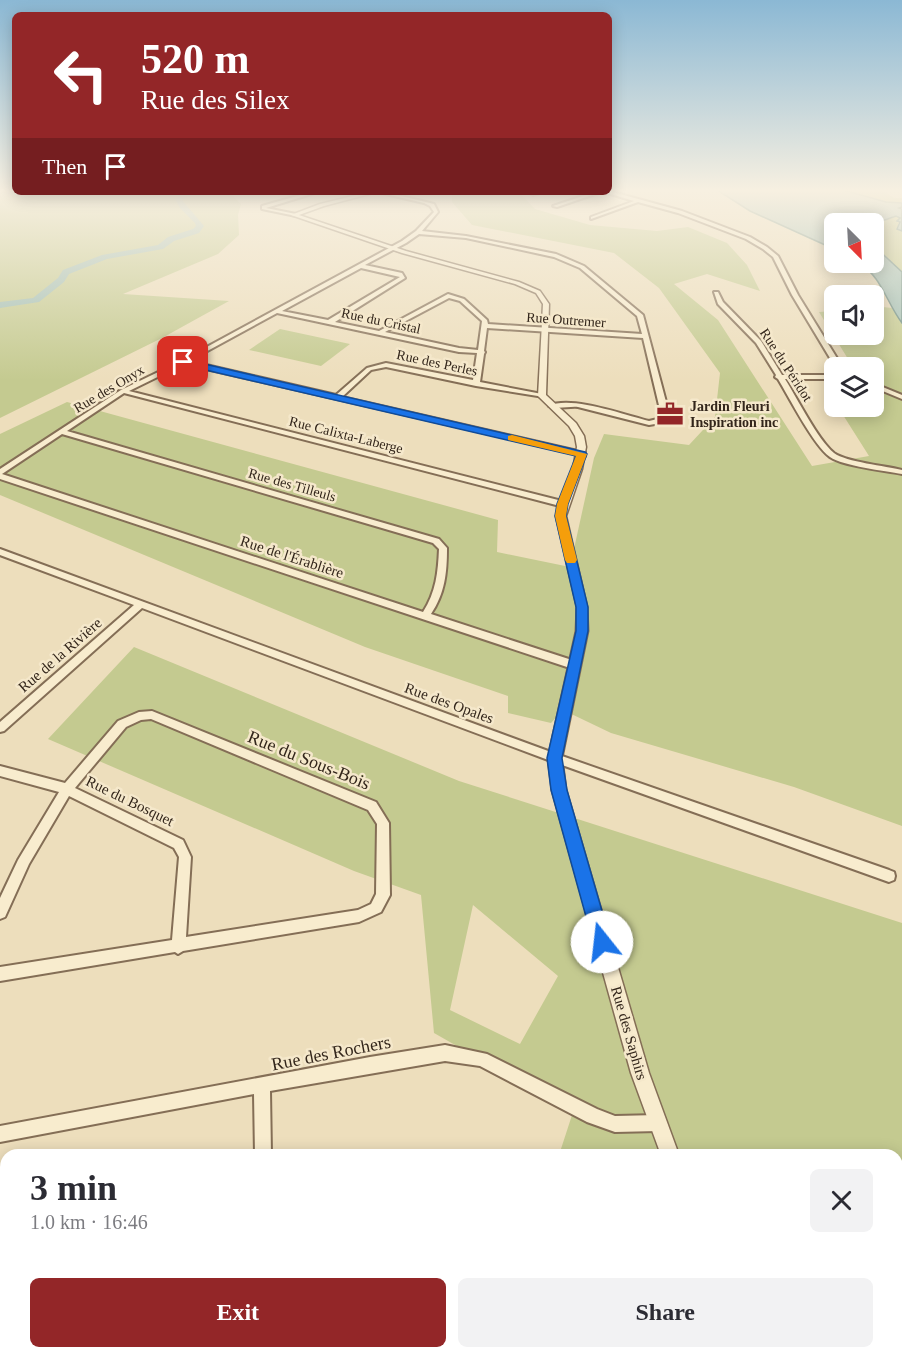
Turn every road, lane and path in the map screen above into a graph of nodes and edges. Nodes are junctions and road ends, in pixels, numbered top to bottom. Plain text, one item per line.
1 (383, 253) edge
2 (412, 253) edge
3 (537, 253) edge
4 (772, 253) edge
5 (361, 266) junction
6 (716, 292) dead end
7 (276, 311) junction
8 (330, 322) junction
9 (486, 326) junction
10 (544, 330) junction
11 (380, 333) junction
12 (645, 336) junction
13 (482, 352) junction
14 (833, 357) edge
15 (183, 362) junction
16 (778, 377) junction
17 (824, 377) edge
18 (476, 384) junction
19 (884, 390) edge
20 (123, 392) junction
21 (542, 396) junction
22 (338, 397) junction
23 (902, 397) edge
24 (553, 406) junction
25 (62, 432) junction
26 (582, 454) junction
27 (902, 472) edge
28 (0, 474) edge
29 (563, 504) junction
30 (0, 552) edge
31 (140, 605) junction
32 (424, 616) junction
33 (574, 665) junction
34 (0, 728) edge
35 (555, 758) junction
36 (0, 771) edge
37 (67, 789) junction
38 (889, 876) dead end
39 (0, 913) edge
40 (178, 947) junction
41 (0, 974) edge
42 (262, 1085) junction
43 (658, 1124) junction
44 (0, 1134) edge
45 (263, 1149) edge
46 (668, 1149) edge

1 - 5 street, Rue des Onyx
2 - 10 street
3 - 12 street
4 - 14 street
5 - 7 street, Rue des Onyx
5 - 8 street
6 - 16 street, Rue du Péridot
7 - 8 street, Rue du Cristal
7 - 15 street, Rue des Onyx
8 - 11 street, Rue du Cristal
9 - 10 street, Rue Outremer
9 - 11 street
9 - 13 street
10 - 12 street, Rue Outremer
10 - 21 street
11 - 13 street, Rue du Cristal
12 - 24 street
13 - 18 street
15 - 20 street, Rue des Onyx
15 - 22 street
16 - 17 street
16 - 27 street, Rue du Péridot
18 - 21 street, Rue des Perles
18 - 22 street, Rue des Perles
19 - 23 street
20 - 25 street, Rue des Onyx
20 - 29 street, Rue Calixta-Laberge
21 - 24 street
22 - 26 street
24 - 26 street
25 - 28 street, Rue des Onyx
25 - 32 street, Rue des Tilleuls
26 - 29 street, Rue des Saphirs
28 - 32 street, Rue de l'Érablière
29 - 33 street, Rue des Saphirs
30 - 31 street, Rue des Opales
31 - 34 street, Rue de la Rivière
31 - 35 street, Rue des Opales
32 - 33 street, Rue de l'Érablière
33 - 35 street, Rue des Saphirs
35 - 38 street, Rue des Opales
35 - 43 street, Rue des Saphirs
36 - 37 street, Rue du Bosquet
37 - 39 street, Rue du Sous-Bois
37 - 40 street, Rue du Bosquet
37 - 40 street, Rue du Sous-Bois
40 - 41 street, Rue du Sous-Bois
42 - 43 street, Rue des Rochers
42 - 44 street, Rue des Rochers
42 - 45 street
43 - 46 street, Rue des Saphirs

